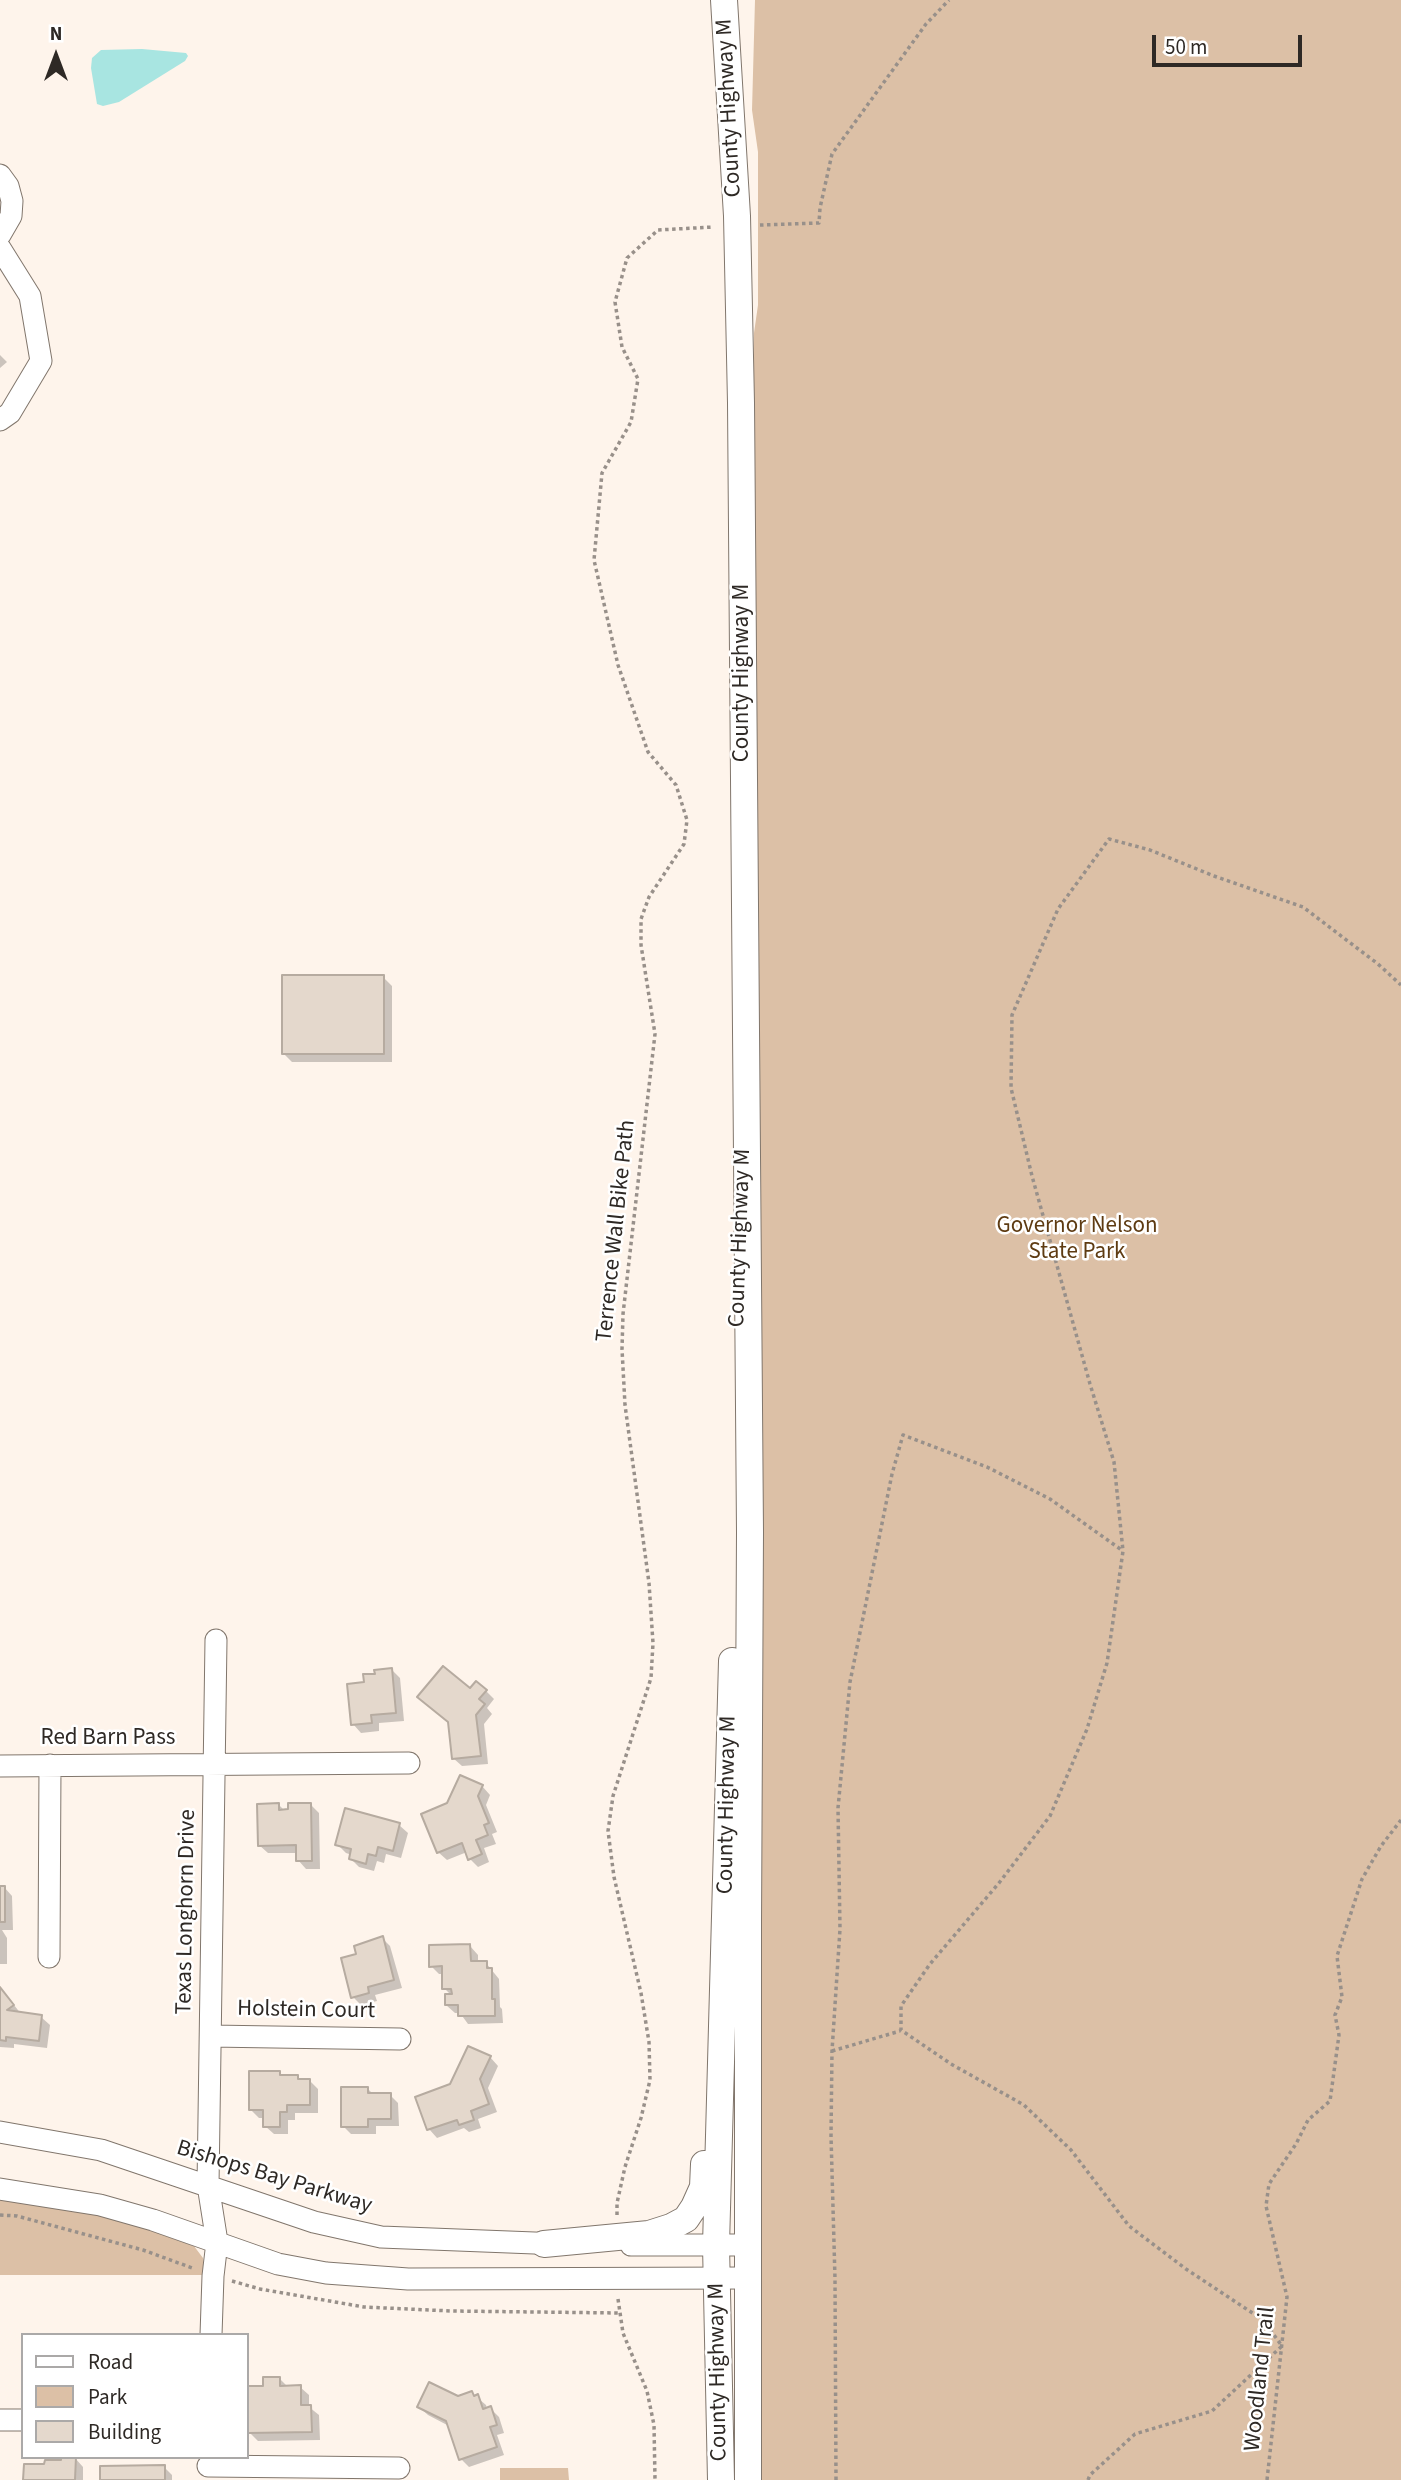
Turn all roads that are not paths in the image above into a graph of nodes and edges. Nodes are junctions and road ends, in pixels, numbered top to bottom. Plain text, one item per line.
1 (724, 0) edge
2 (742, 0) edge
3 (0, 175) edge
4 (737, 223) junction
5 (0, 235) edge
6 (0, 248) edge
7 (0, 420) edge
8 (746, 1131) junction
9 (216, 1640) dead end
10 (409, 1763) dead end
11 (50, 1765) junction
12 (216, 1765) junction
13 (0, 1766) edge
14 (726, 1891) junction
15 (49, 1957) dead end
16 (211, 2036) junction
17 (400, 2039) dead end
18 (0, 2132) edge
19 (208, 2185) junction
20 (0, 2189) edge
21 (217, 2242) junction
22 (544, 2244) junction
23 (716, 2245) junction
24 (748, 2245) junction
25 (716, 2278) junction
26 (748, 2278) junction
27 (211, 2333) edge
28 (0, 2420) edge
29 (21, 2420) edge
30 (208, 2468) edge
31 (399, 2468) dead end
32 (721, 2480) edge
33 (748, 2480) edge

1 - 4 main road, County Highway M
2 - 4 main road, County Highway M
3 - 5 street
4 - 8 main road, County Highway M
6 - 7 street
8 - 14 main road, County Highway M
8 - 24 main road, County Highway M
9 - 12 street, Texas Longhorn Drive
10 - 12 street, Red Barn Pass
11 - 12 street, Red Barn Pass
11 - 13 street, Red Barn Pass
11 - 15 street
12 - 16 street, Texas Longhorn Drive
14 - 22 main road
14 - 23 main road, County Highway M
16 - 17 street, Holstein Court
16 - 19 street, Texas Longhorn Drive
18 - 19 street, Bishops Bay Parkway
19 - 21 street, Texas Longhorn Drive
19 - 22 street, Bishops Bay Parkway
20 - 21 street
21 - 25 street
21 - 27 street, Texas Longhorn Drive
22 - 23 street, Bishops Bay Parkway
23 - 24 street, Bishops Bay Parkway
23 - 25 main road, County Highway M
24 - 26 main road, County Highway M
25 - 26 street
25 - 32 main road, County Highway M
26 - 33 main road, County Highway M
28 - 29 street
30 - 31 street

